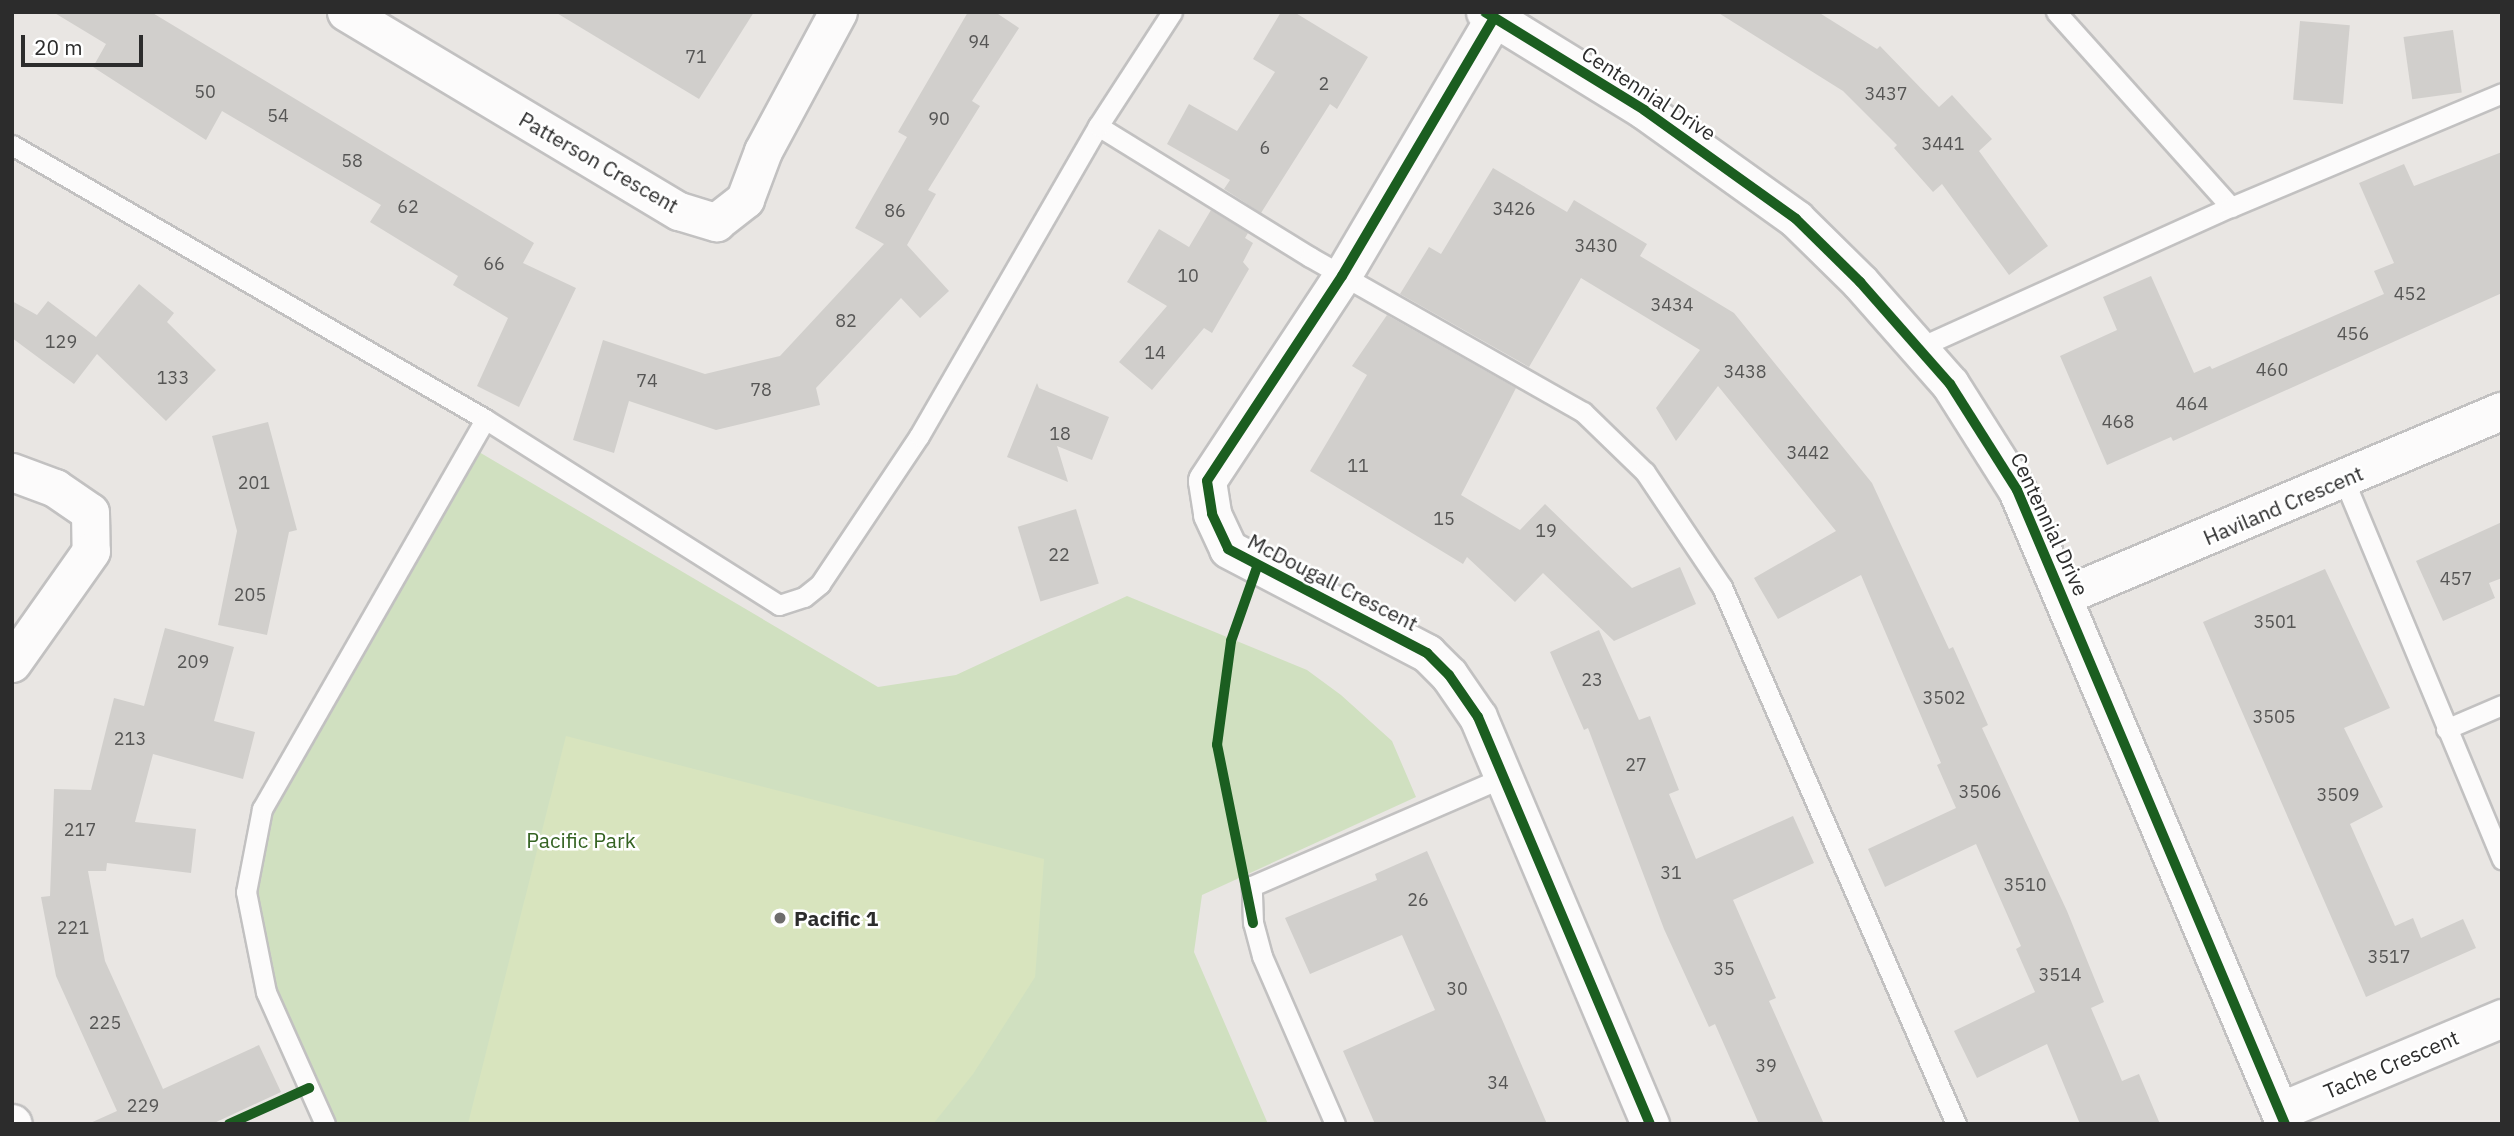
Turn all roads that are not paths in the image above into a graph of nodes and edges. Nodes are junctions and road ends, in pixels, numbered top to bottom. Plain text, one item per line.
1 (346, 12) edge
2 (838, 12) edge
3 (1171, 12) edge
4 (2056, 12) edge
5 (1490, 15) edge
6 (2502, 93) edge
7 (1098, 126) junction
8 (12, 145) edge
9 (2231, 207) junction
10 (1342, 276) junction
11 (1918, 348) junction
12 (2502, 411) edge
13 (485, 419) junction
14 (12, 472) edge
15 (2344, 480) junction
16 (2063, 596) junction
17 (12, 663) edge
18 (2502, 705) edge
19 (2446, 729) junction
20 (1504, 777) junction
21 (2502, 859) edge
22 (2502, 1018) edge
23 (2283, 1117) edge
24 (326, 1124) edge
25 (1335, 1124) edge
26 (1650, 1124) edge
27 (1956, 1124) edge

1 - 2 street, Patterson Crescent
3 - 7 lane
4 - 9 lane
5 - 10 street, McDougall Crescent
5 - 11 street, Centennial Drive
6 - 9 lane
7 - 10 lane
7 - 13 lane
8 - 13 lane
9 - 11 lane
10 - 20 street, McDougall Crescent
10 - 27 lane
11 - 16 street, Centennial Drive
12 - 15 street, Haviland Crescent
13 - 24 lane
14 - 17 street
15 - 16 street, Haviland Crescent
15 - 19 lane
16 - 23 street, Centennial Drive
18 - 19 lane
19 - 21 lane
20 - 25 lane
20 - 26 street, McDougall Crescent
22 - 23 street, Tache Crescent

